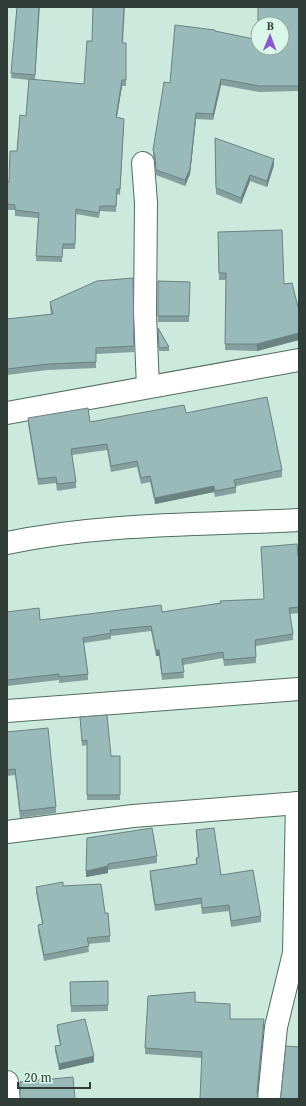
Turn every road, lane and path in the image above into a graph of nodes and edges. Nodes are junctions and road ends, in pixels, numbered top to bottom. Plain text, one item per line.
1 (143, 163) dead end
2 (299, 360) edge
3 (148, 387) junction
4 (7, 413) edge
5 (299, 520) edge
6 (7, 543) edge
7 (299, 689) edge
8 (7, 711) edge
9 (298, 803) edge
10 (7, 832) edge
11 (7, 1082) edge
12 (9, 1099) edge
13 (269, 1099) edge

1 - 3 street
2 - 3 street
3 - 4 street
5 - 6 street
7 - 8 street
9 - 10 street
9 - 13 street
11 - 12 street

